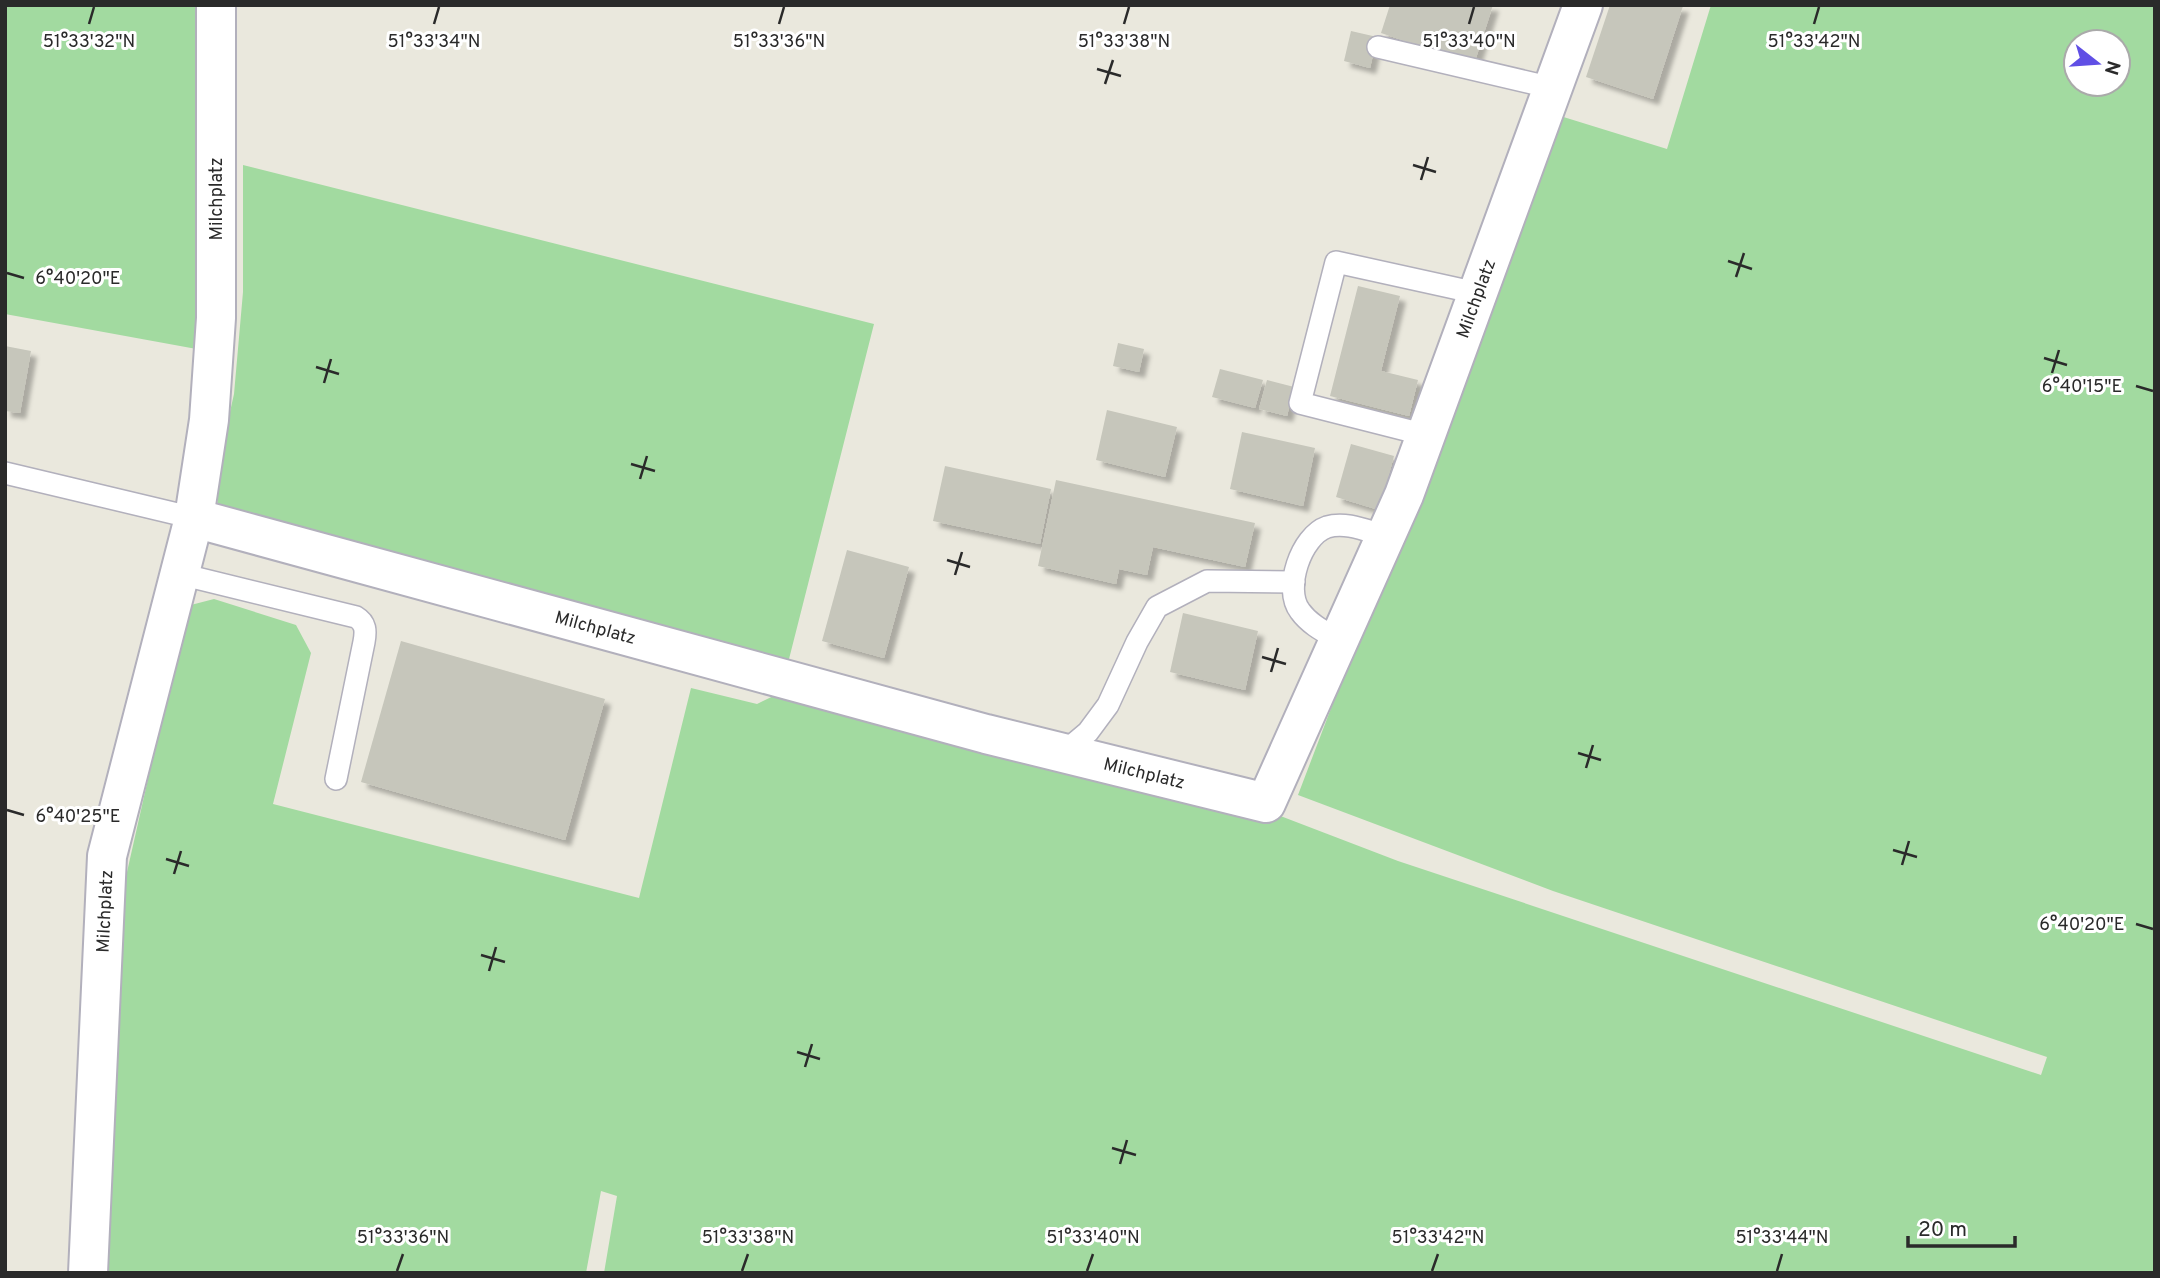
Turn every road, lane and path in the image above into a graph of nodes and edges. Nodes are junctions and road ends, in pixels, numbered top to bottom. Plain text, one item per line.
1 (216, 5) edge
2 (1583, 5) edge
3 (1378, 47) dead end
4 (1553, 88) junction
5 (1478, 293) junction
6 (1426, 435) junction
7 (5, 473) edge
8 (194, 517) junction
9 (1385, 536) junction
10 (180, 574) junction
11 (1294, 582) junction
12 (1339, 640) junction
13 (1063, 753) junction
14 (336, 779) dead end
15 (88, 1273) edge

1 - 8 street, Milchplatz
2 - 4 street, Milchplatz
3 - 4 lane
4 - 5 street, Milchplatz
5 - 6 street, Milchplatz
5 - 6 lane
6 - 9 street, Milchplatz
7 - 8 lane
8 - 10 street, Milchplatz
8 - 13 street, Milchplatz
9 - 11 lane
9 - 12 street, Milchplatz
10 - 14 lane
10 - 15 street, Milchplatz
11 - 12 lane
11 - 13 lane
12 - 13 street, Milchplatz

